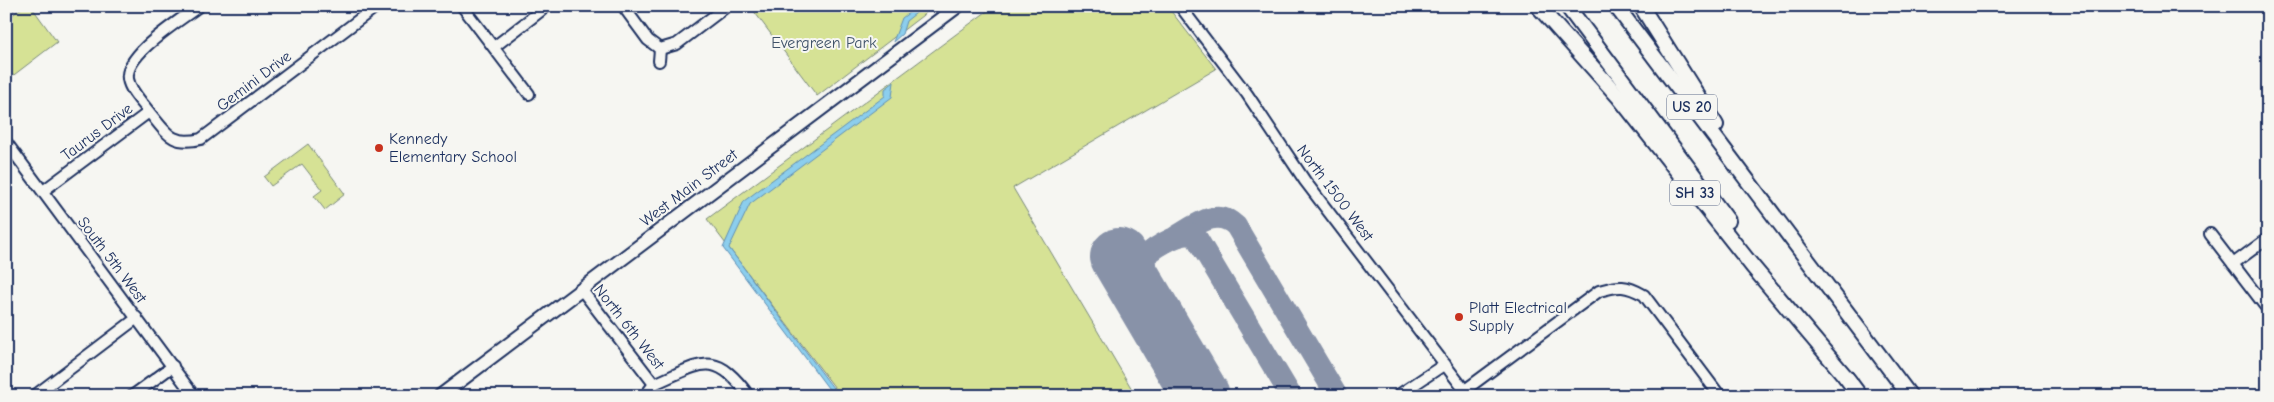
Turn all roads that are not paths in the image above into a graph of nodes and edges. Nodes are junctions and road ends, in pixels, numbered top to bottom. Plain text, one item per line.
1 (199, 6) edge
2 (376, 6) edge
3 (462, 6) edge
4 (547, 6) edge
5 (623, 6) edge
6 (726, 6) edge
7 (958, 6) edge
8 (1180, 6) edge
9 (1538, 6) edge
10 (1567, 6) edge
11 (1616, 6) edge
12 (1641, 6) edge
13 (494, 47) junction
14 (660, 49) junction
15 (659, 61) dead end
16 (529, 94) dead end
17 (149, 112) junction
18 (6, 142) edge
19 (43, 191) junction
20 (1768, 209) junction
21 (2210, 234) dead end
22 (2268, 238) edge
23 (2233, 264) junction
24 (581, 289) junction
25 (2265, 306) dead end
26 (137, 318) junction
27 (1445, 364) junction
28 (173, 366) junction
29 (1850, 382) junction
30 (654, 384) junction
31 (1467, 393) edge
32 (34, 396) edge
33 (132, 396) edge
34 (194, 396) edge
35 (440, 396) edge
36 (644, 396) edge
37 (749, 396) edge
38 (1397, 396) edge
39 (1720, 396) edge
40 (1860, 396) edge
41 (1910, 396) edge

1 - 17 street, Taurus Drive
2 - 17 street, Gemini Drive
3 - 13 street
4 - 13 street
5 - 14 street
6 - 14 street
7 - 24 main road, West Main Street
8 - 27 street, North 1500 West
9 - 29 highway, SH 33
10 - 29 highway, US 20
11 - 20 highway, US 20
12 - 20 highway
13 - 16 street
14 - 15 street
17 - 19 street, Taurus Drive
18 - 19 street, South 5th West
19 - 26 street, South 5th West
20 - 41 highway, US 20
21 - 23 street
22 - 23 street
23 - 25 street
24 - 30 street, North 6th West
24 - 35 main road, West Main Street
26 - 28 street, South 5th West
26 - 32 street
27 - 31 street, North 1500 West
27 - 38 street
28 - 33 street
28 - 34 street, South 5th West
29 - 40 highway, US 20
30 - 36 street
30 - 37 street
31 - 39 street

